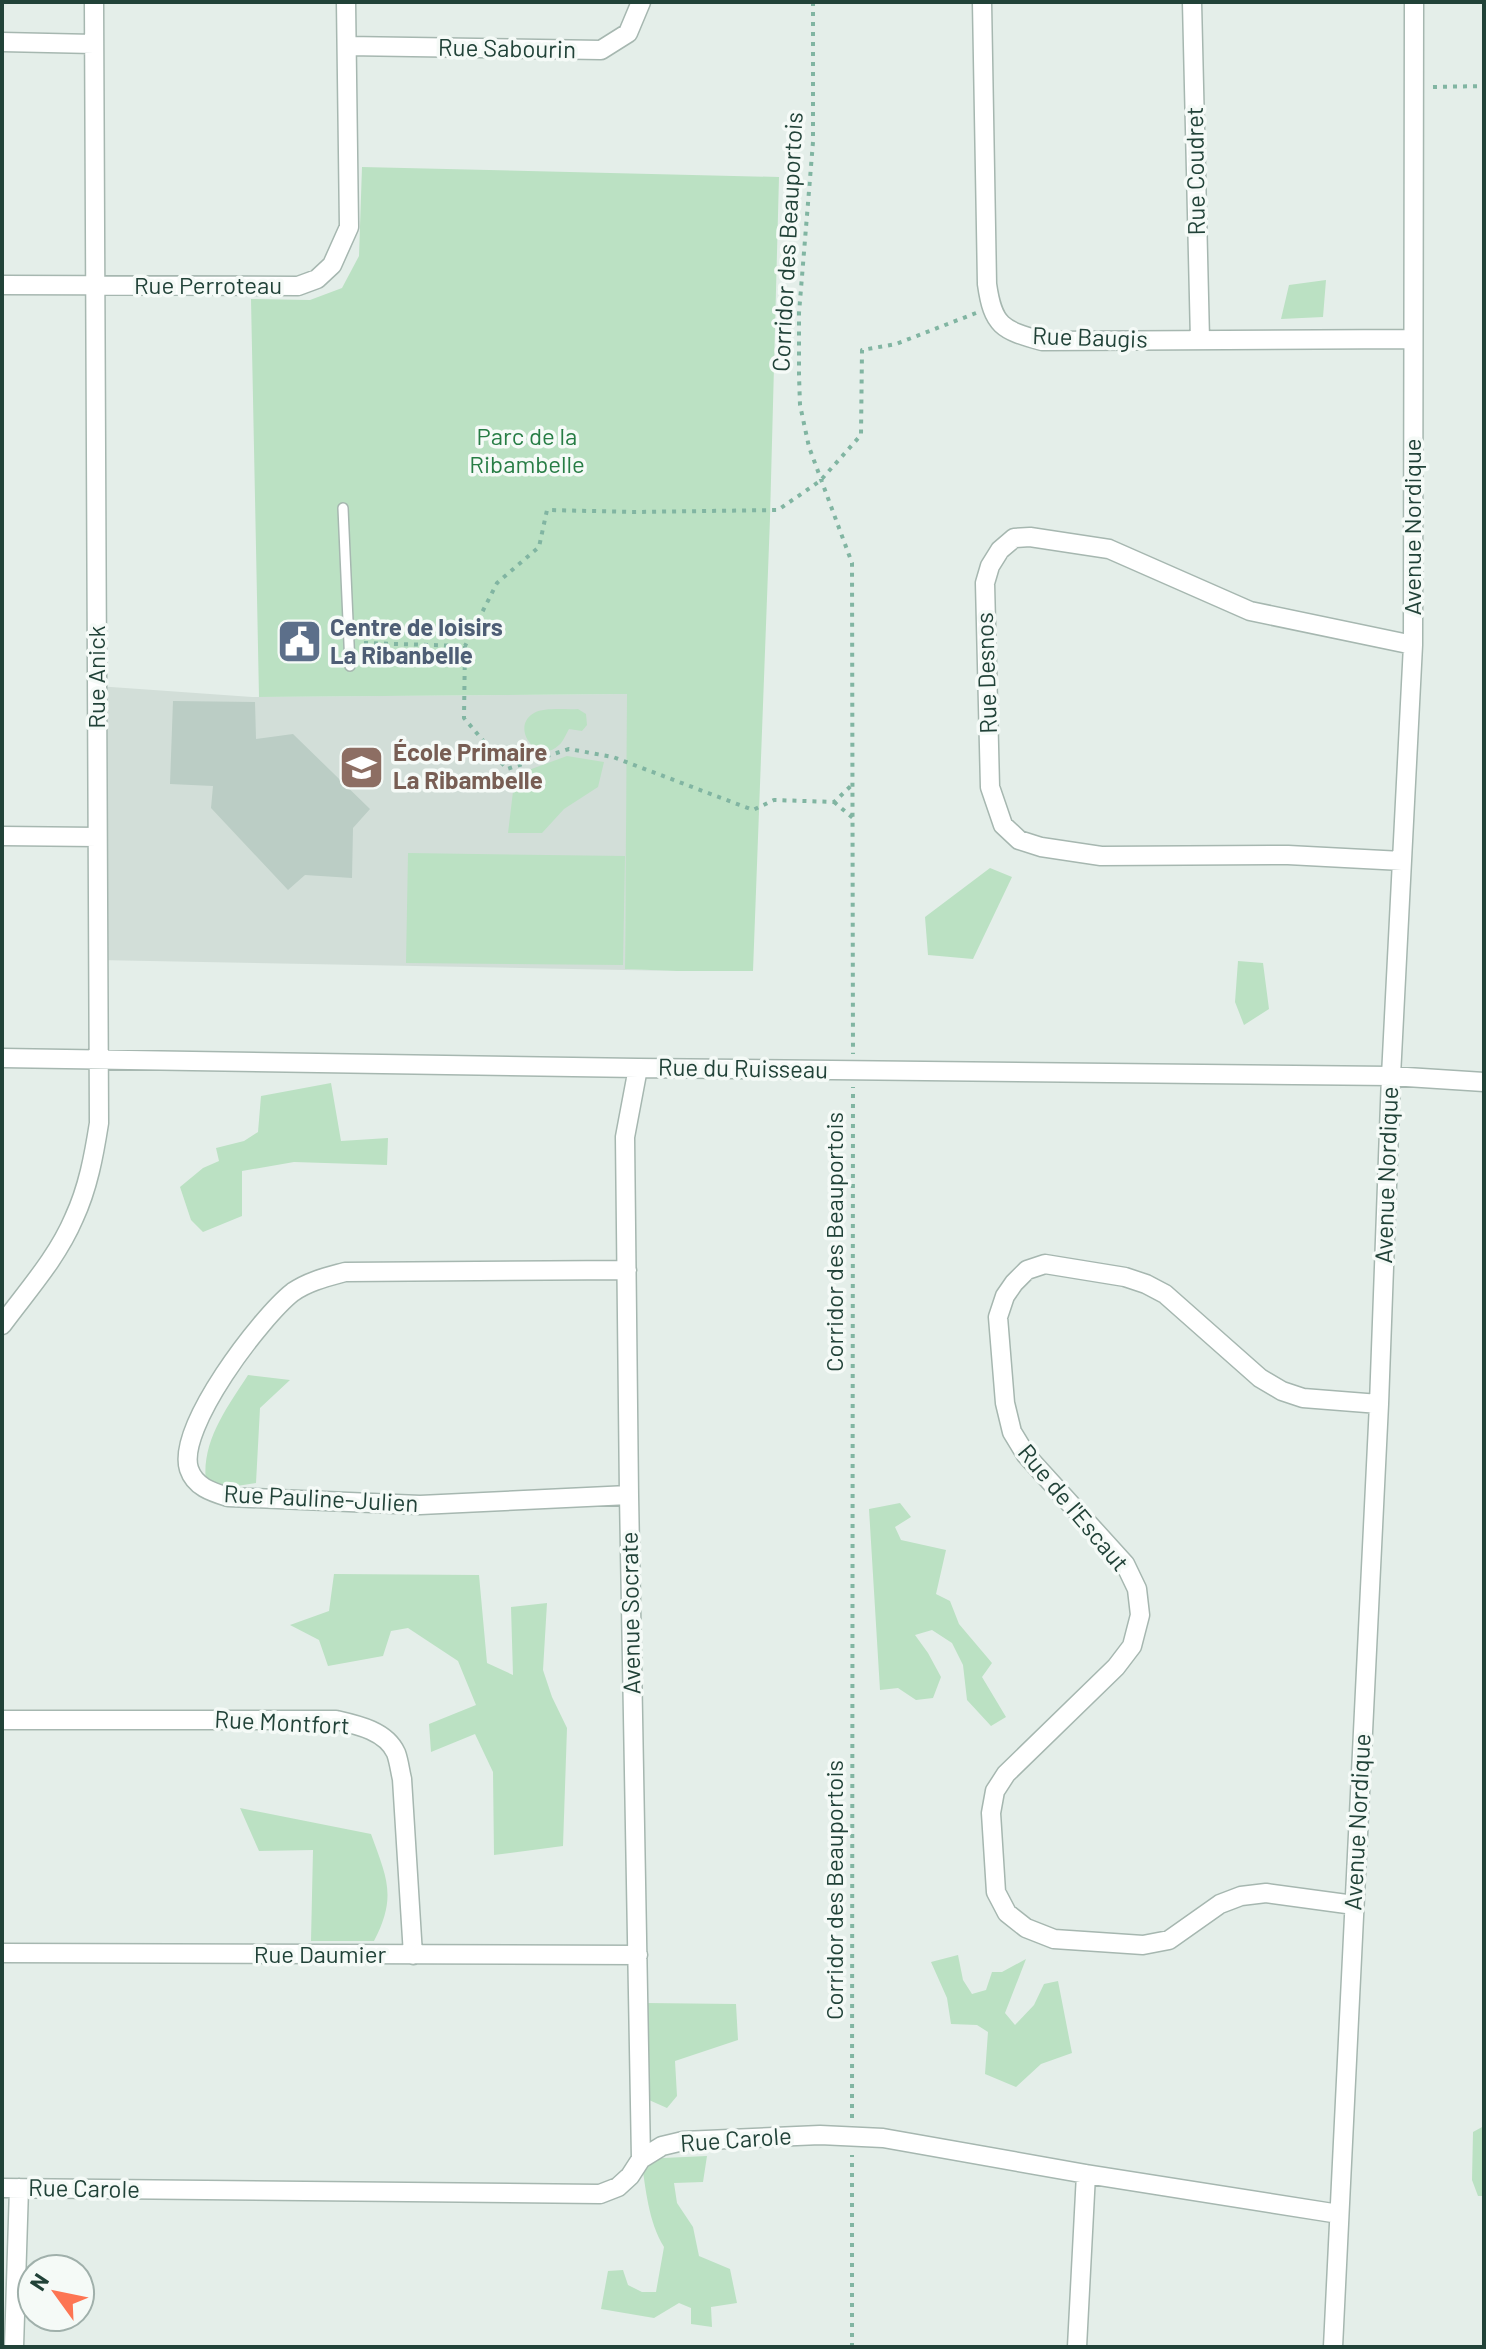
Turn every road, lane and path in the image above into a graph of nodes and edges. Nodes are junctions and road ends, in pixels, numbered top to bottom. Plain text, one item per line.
1 (94, 2) edge
2 (346, 2) edge
3 (641, 2) edge
4 (813, 2) edge
5 (982, 2) edge
6 (1192, 2) edge
7 (1414, 2) edge
8 (2, 42) edge
9 (94, 44) junction
10 (347, 46) junction
11 (1484, 86) edge
12 (1415, 87) junction
13 (2, 285) edge
14 (97, 285) junction
15 (990, 309) junction
16 (1412, 339) junction
17 (1200, 340) junction
18 (820, 481) junction
19 (343, 508) dead end
20 (349, 642) junction
21 (1413, 645) junction
22 (465, 646) junction
23 (350, 666) dead end
24 (853, 784) junction
25 (834, 802) junction
26 (853, 818) junction
27 (2, 836) edge
28 (97, 837) junction
29 (1402, 861) junction
30 (2, 1058) edge
31 (98, 1060) junction
32 (638, 1068) junction
33 (853, 1070) junction
34 (1391, 1076) junction
35 (1484, 1082) edge
36 (627, 1270) junction
37 (6, 1313) edge
38 (1379, 1404) junction
39 (629, 1495) junction
40 (2, 1720) edge
41 (1354, 1905) junction
42 (2, 1953) edge
43 (413, 1955) junction
44 (638, 1955) junction
45 (852, 2136) junction
46 (641, 2159) junction
47 (1086, 2174) junction
48 (10, 2188) edge
49 (1339, 2214) junction
50 (14, 2347) edge
51 (852, 2347) edge
52 (1077, 2347) edge
53 (1333, 2347) edge

1 - 9 street, Rue Anick
2 - 10 street, Rue Perroteau
3 - 10 street, Rue Sabourin
4 - 18 path, Corridor des Beauportois
5 - 15 street
6 - 17 street, Rue Coudret
7 - 12 street, Avenue Nordique
8 - 9 street
9 - 14 street, Rue Anick
10 - 14 street, Rue Perroteau
11 - 12 path
12 - 16 street, Avenue Nordique
13 - 14 street, Rue Perroteau
14 - 28 street, Rue Anick
15 - 17 street, Rue Baugis
15 - 18 path
16 - 17 street, Rue Baugis
16 - 21 street, Avenue Nordique
18 - 22 path
18 - 24 path, Corridor des Beauportois
19 - 20 lane
20 - 22 path
20 - 23 lane
21 - 29 street, Avenue Nordique
21 - 29 street, Rue Desnos
22 - 25 path
24 - 25 path
24 - 26 path, Corridor des Beauportois
25 - 26 path
26 - 33 path, Corridor des Beauportois
27 - 28 street
28 - 31 street, Rue Anick
29 - 34 street, Avenue Nordique
30 - 31 street, Rue du Ruisseau
31 - 32 street, Rue du Ruisseau
31 - 37 street, Rue Anick
32 - 33 street, Rue du Ruisseau
32 - 36 street, Avenue Socrate
33 - 34 street, Rue du Ruisseau
33 - 45 path, Corridor des Beauportois
34 - 35 street, Rue du Ruisseau
34 - 38 street, Avenue Nordique
36 - 39 street, Avenue Socrate
36 - 39 street, Rue Pauline-Julien
38 - 41 street, Avenue Nordique
38 - 41 street, Rue de l'Escaut
39 - 44 street, Avenue Socrate
40 - 43 street, Rue Montfort
41 - 49 street, Avenue Nordique
42 - 43 street, Rue Daumier
43 - 44 street, Rue Daumier
44 - 46 street, Avenue Socrate
45 - 46 street, Rue Carole
45 - 47 street, Rue Carole
45 - 51 path, Corridor des Beauportois
46 - 48 street, Rue Carole
47 - 49 street, Rue Carole
47 - 52 street
48 - 50 street
49 - 53 street, Avenue Nordique

